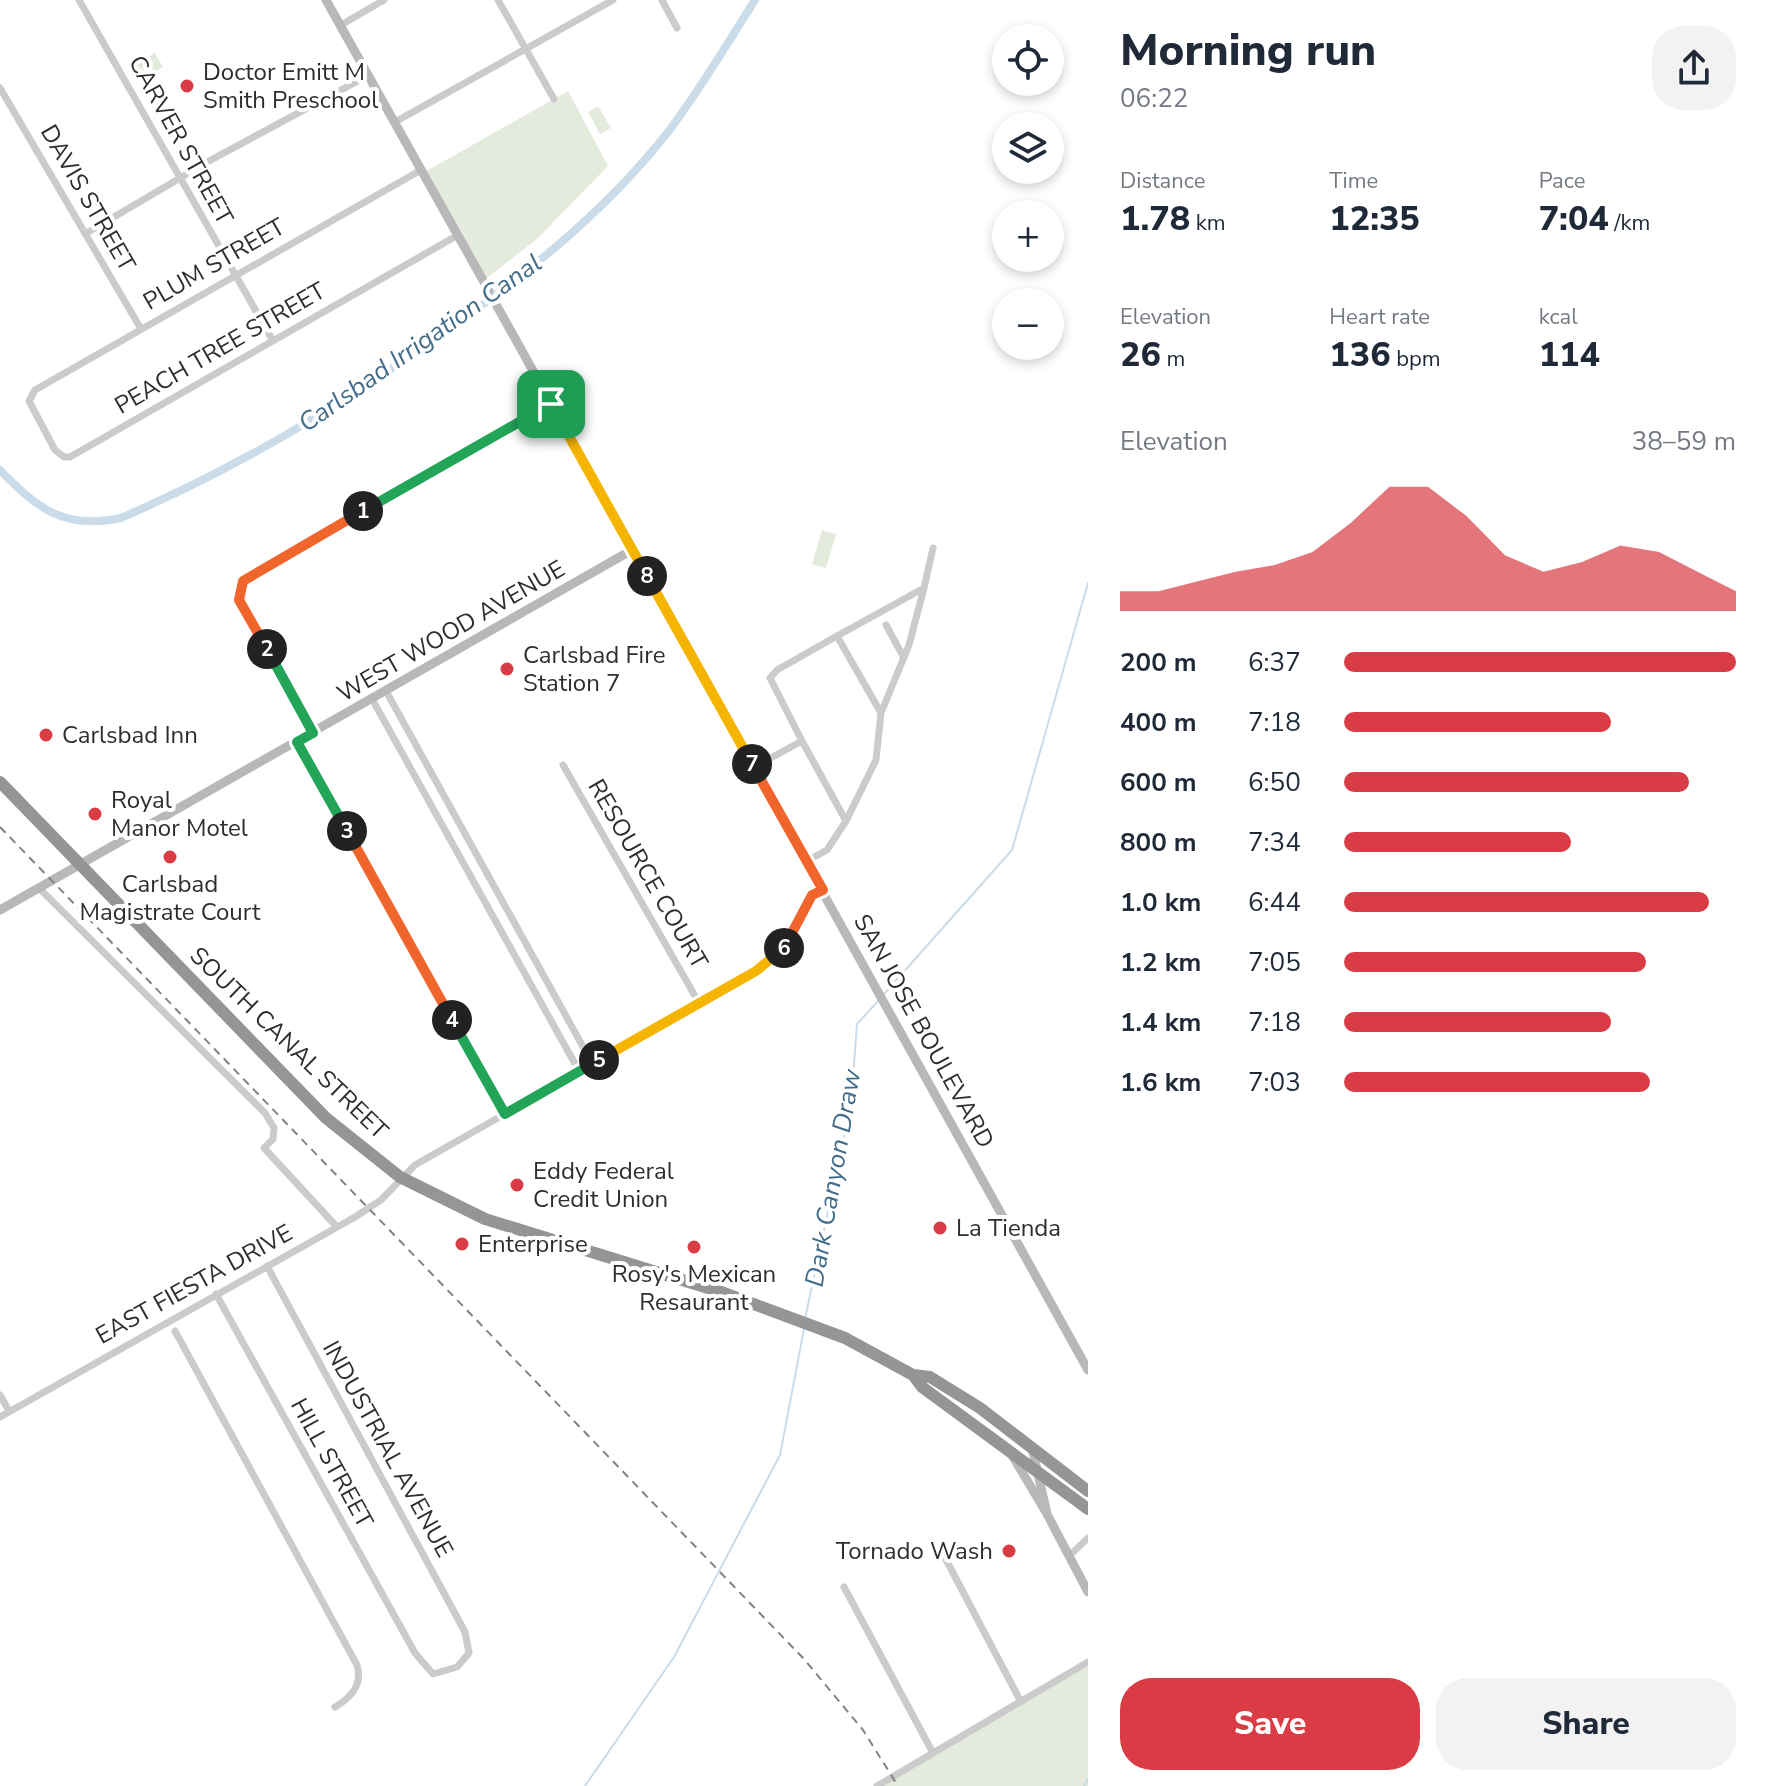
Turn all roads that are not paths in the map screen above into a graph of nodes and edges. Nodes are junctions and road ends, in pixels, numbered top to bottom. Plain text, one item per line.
1 (79, 0) edge
2 (326, 0) edge
3 (384, 0) edge
4 (498, 0) edge
5 (613, 0) edge
6 (662, 0) edge
7 (341, 25) junction
8 (677, 28) dead end
9 (526, 49) junction
10 (369, 75) junction
11 (0, 88) edge
12 (554, 99) dead end
13 (395, 122) junction
14 (421, 170) junction
15 (179, 178) junction
16 (85, 234) junction
17 (458, 235) junction
18 (234, 276) junction
19 (489, 291) joint
20 (497, 306) joint
21 (141, 329) junction
22 (273, 341) junction
23 (30, 397) joint
24 (551, 404) junction
25 (933, 548) dead end
26 (632, 550) junction
27 (924, 588) junction
28 (886, 625) dead end
29 (837, 636) junction
30 (904, 658) junction
31 (386, 691) junction
32 (372, 699) junction
33 (881, 713) junction
34 (313, 733) junction
35 (802, 741) junction
36 (297, 742) junction
37 (563, 765) dead end
38 (754, 767) junction
39 (0, 782) edge
40 (846, 821) junction
41 (807, 861) junction
42 (81, 865) junction
43 (39, 888) junction
44 (823, 890) junction
45 (0, 910) edge
46 (699, 1003) junction
47 (592, 1063) junction
48 (579, 1071) junction
49 (505, 1114) junction
50 (400, 1177) junction
51 (337, 1227) junction
52 (267, 1266) junction
53 (216, 1294) junction
54 (175, 1331) dead end
55 (1088, 1370) edge
56 (913, 1375) junction
57 (0, 1395) edge
58 (9, 1411) junction
59 (0, 1417) edge
60 (1031, 1444) junction
61 (1009, 1448) junction
62 (1038, 1470) junction
63 (1088, 1491) edge
64 (1088, 1509) edge
65 (1047, 1514) junction
66 (1088, 1538) edge
67 (942, 1552) dead end
68 (1069, 1556) junction
69 (844, 1587) dead end
70 (1088, 1592) edge
71 (414, 1651) joint
72 (1088, 1662) edge
73 (1021, 1702) junction
74 (335, 1707) dead end
75 (933, 1753) junction
76 (882, 1785) edge

1 - 15 street, CARVER STREET
2 - 7 street, SAN JOSE BOULEVARD
3 - 7 street
4 - 9 street
5 - 9 street
6 - 8 street
7 - 10 street, SAN JOSE BOULEVARD
9 - 12 street
9 - 13 street
10 - 13 street, SAN JOSE BOULEVARD
10 - 15 street
11 - 16 street, DAVIS STREET
13 - 14 street, SAN JOSE BOULEVARD
14 - 17 street, SAN JOSE BOULEVARD
14 - 18 street, PLUM STREET
15 - 16 street
15 - 18 street, CARVER STREET
16 - 21 street, DAVIS STREET
17 - 19 street, SAN JOSE BOULEVARD
17 - 22 street, PEACH TREE STREET
18 - 21 street, PLUM STREET
18 - 22 street, CARVER STREET
19 - 20 street, SAN JOSE BOULEVARD
20 - 24 street, SAN JOSE BOULEVARD
21 - 23 street, PLUM STREET
22 - 23 street, PEACH TREE STREET
24 - 26 street, SAN JOSE BOULEVARD
24 - 34 street
25 - 27 street
26 - 31 street, WEST WOOD AVENUE
26 - 38 street, SAN JOSE BOULEVARD
27 - 29 street
27 - 30 street
28 - 30 street
29 - 33 street
29 - 35 street
30 - 33 street
31 - 32 street, WEST WOOD AVENUE
31 - 47 street
32 - 34 street, WEST WOOD AVENUE
32 - 48 street
33 - 40 street
34 - 36 street, WEST WOOD AVENUE
35 - 38 street
35 - 40 street
36 - 42 street, WEST WOOD AVENUE
36 - 49 street
37 - 46 street, RESOURCE COURT
38 - 41 street, SAN JOSE BOULEVARD
39 - 42 highway, SOUTH CANAL STREET
40 - 41 street
41 - 44 street, SAN JOSE BOULEVARD
42 - 43 street, WEST WOOD AVENUE
42 - 50 highway, SOUTH CANAL STREET
43 - 45 street, WEST WOOD AVENUE
43 - 51 street
44 - 46 street, EAST FIESTA DRIVE
44 - 55 street, SAN JOSE BOULEVARD
46 - 47 street, EAST FIESTA DRIVE
47 - 48 street, EAST FIESTA DRIVE
48 - 49 street, EAST FIESTA DRIVE
49 - 50 street, EAST FIESTA DRIVE
50 - 51 street, EAST FIESTA DRIVE
50 - 56 highway, SOUTH CANAL STREET
51 - 52 street, EAST FIESTA DRIVE
52 - 53 street, EAST FIESTA DRIVE
52 - 71 street, INDUSTRIAL AVENUE
53 - 58 street, EAST FIESTA DRIVE
53 - 71 street, HILL STREET
54 - 74 street
56 - 60 highway, SOUTH CANAL STREET
56 - 61 highway, SOUTH CANAL STREET
57 - 58 street
58 - 59 street, EAST FIESTA DRIVE
60 - 62 street
60 - 63 highway, SOUTH CANAL STREET
61 - 62 highway, SOUTH CANAL STREET
61 - 65 street
62 - 64 highway, SOUTH CANAL STREET
62 - 65 street
65 - 68 street
66 - 68 street
67 - 73 street
68 - 70 street
69 - 75 street
72 - 73 street
73 - 75 street
75 - 76 street

